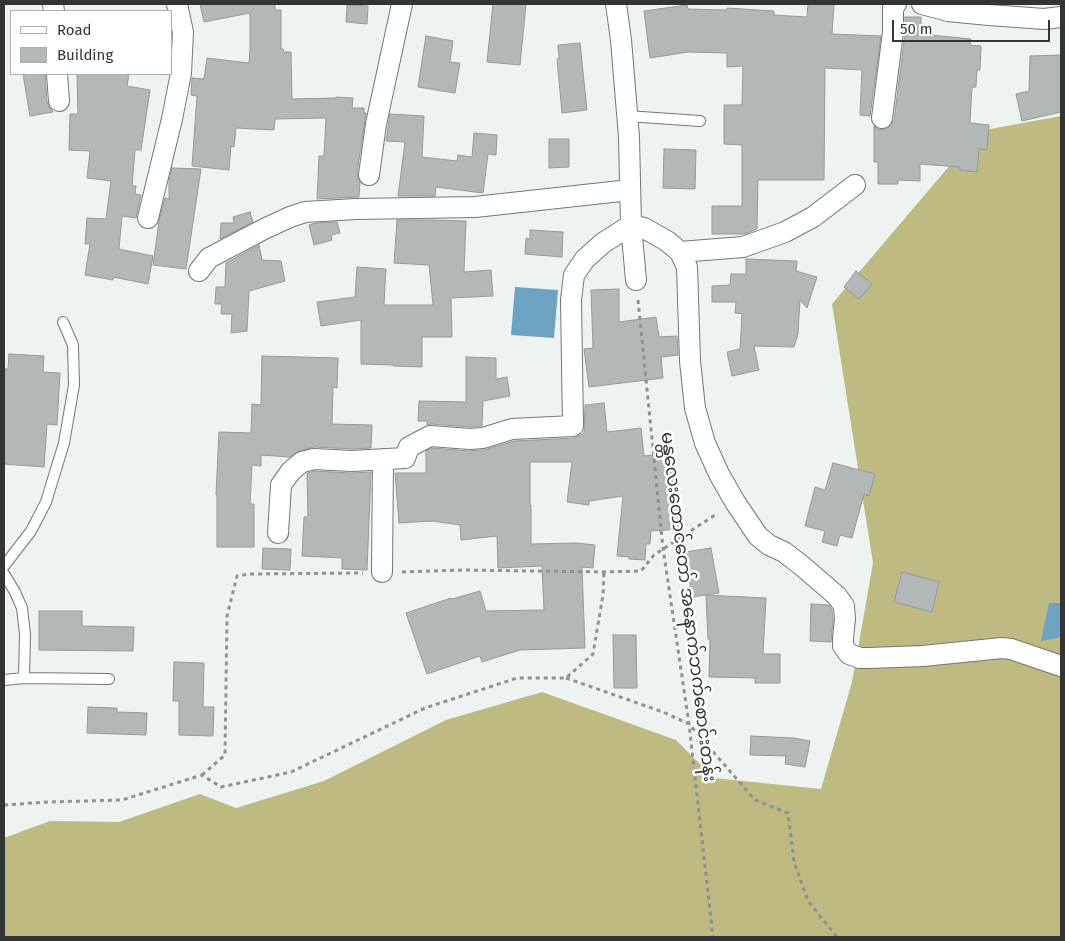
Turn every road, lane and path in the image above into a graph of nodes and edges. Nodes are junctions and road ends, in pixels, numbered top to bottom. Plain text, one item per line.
1 (176, 4) edge
2 (402, 4) edge
3 (616, 4) edge
4 (896, 4) edge
5 (922, 4) edge
6 (1061, 17) edge
7 (58, 75) edge
8 (59, 101) dead end
9 (627, 116) junction
10 (882, 118) dead end
11 (700, 121) dead end
12 (369, 175) dead end
13 (855, 185) dead end
14 (630, 190) junction
15 (148, 218) dead end
16 (631, 225) junction
17 (680, 252) junction
18 (199, 271) dead end
19 (636, 280) joint
20 (62, 322) dead end
21 (383, 459) junction
22 (735, 502) junction
23 (278, 533) dead end
24 (664, 548) junction
25 (4, 566) edge
26 (382, 572) junction
27 (604, 572) junction
28 (4, 574) edge
29 (1061, 666) edge
30 (24, 678) junction
31 (566, 678) junction
32 (109, 679) dead end
33 (4, 680) edge
34 (690, 724) junction
35 (202, 775) junction
36 (4, 805) edge
37 (713, 937) edge
38 (837, 937) edge

1 - 15 street
2 - 12 street
3 - 9 street
4 - 10 street
5 - 6 street
7 - 8 street
9 - 11 lane
9 - 14 street
13 - 17 street
14 - 16 street
14 - 18 street
16 - 17 street
16 - 19 street
16 - 21 street
17 - 22 street
19 - 24 path, မန္တလေးတောင်တော် အနောက်ဘက်စောင်းတန်း
20 - 25 lane
21 - 23 street
21 - 26 street
22 - 24 path
22 - 29 street
24 - 27 path
24 - 34 path, မန္တလေးတောင်တော် အနောက်ဘက်စောင်းတန်း
26 - 27 path
26 - 35 path
27 - 31 path
28 - 30 lane
30 - 32 lane
30 - 33 lane
31 - 34 path
31 - 35 path
34 - 37 path, မန္တလေးတောင်တော် အနောက်ဘက်စောင်းတန်း
34 - 38 path
35 - 36 path

